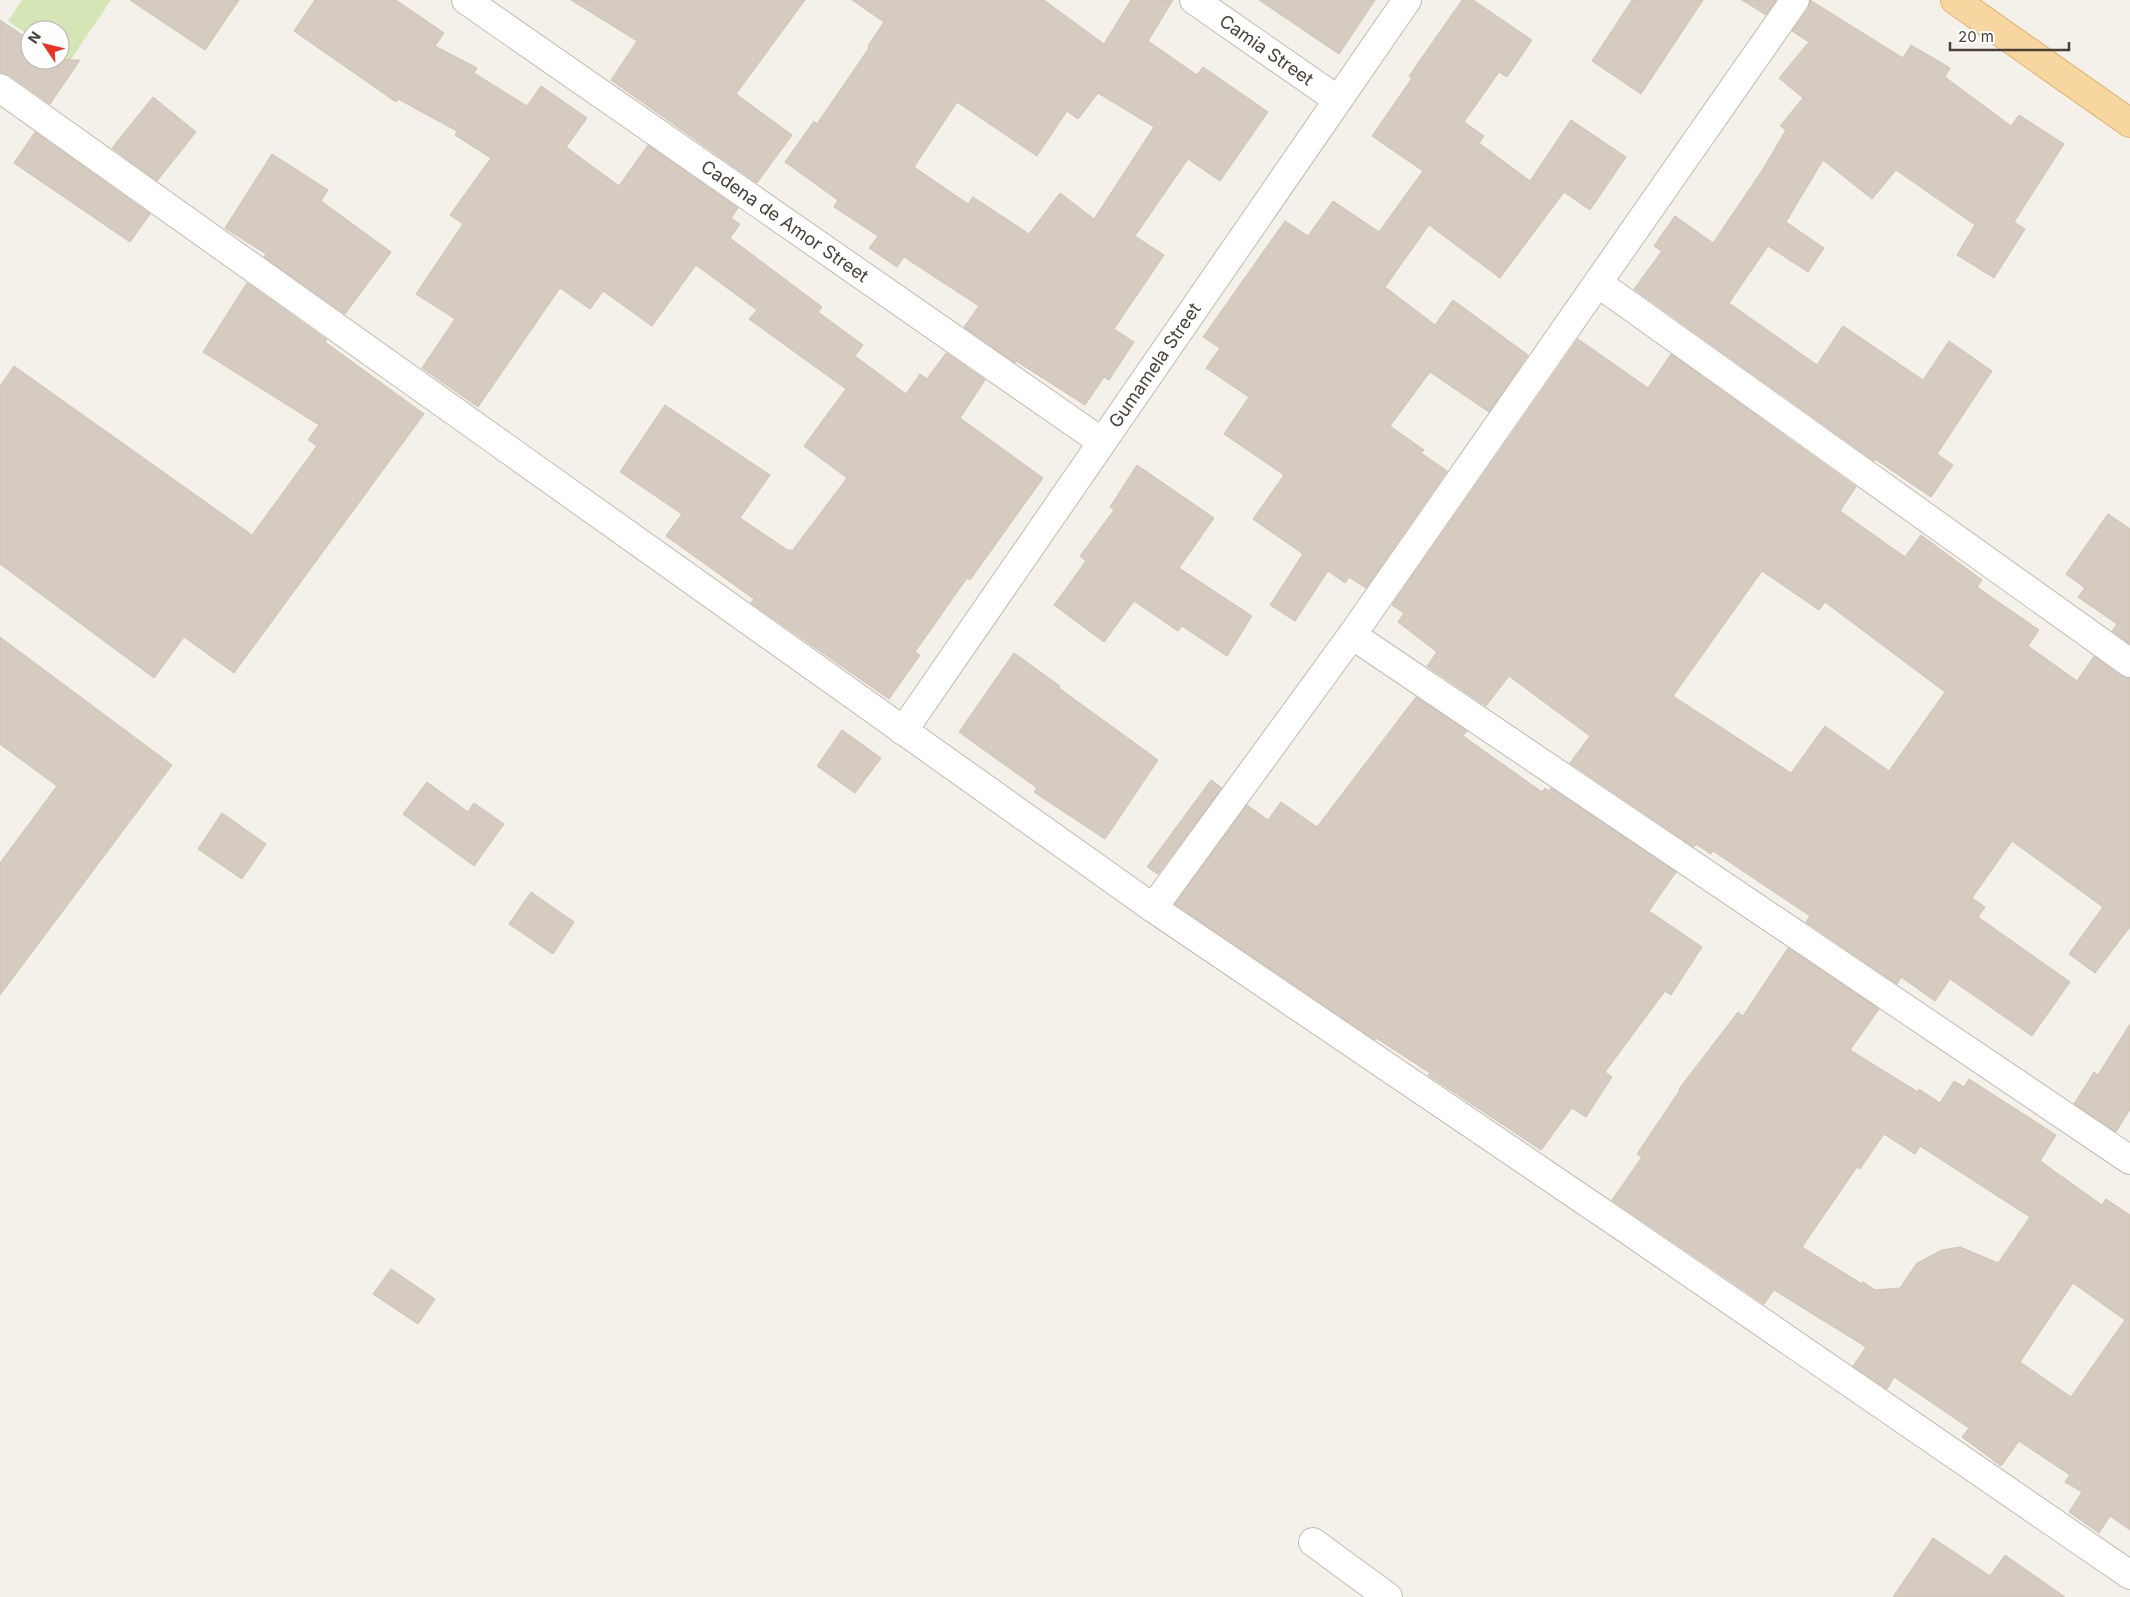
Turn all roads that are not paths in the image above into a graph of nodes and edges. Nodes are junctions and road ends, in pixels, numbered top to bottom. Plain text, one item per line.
1 (466, 0) edge
2 (1194, 0) edge
3 (1407, 0) edge
4 (1794, 0) edge
5 (1955, 0) edge
6 (0, 88) edge
7 (1338, 100) junction
8 (2130, 123) edge
9 (1598, 283) junction
10 (1102, 442) junction
11 (1352, 635) junction
12 (2130, 663) edge
13 (904, 730) junction
14 (1153, 908) junction
15 (2130, 1160) edge
16 (1313, 1542) dead end
17 (2130, 1575) edge
18 (1388, 1597) edge

1 - 10 street, Cadena de Amor Street
2 - 7 street, Camia Street
3 - 7 street, Gumamela Street
4 - 9 street
5 - 8 main road
6 - 13 street
7 - 10 street, Gumamela Street
9 - 11 street
9 - 12 street
10 - 13 street, Gumamela Street
11 - 14 street
11 - 15 street
13 - 14 street
14 - 17 street
16 - 18 street

